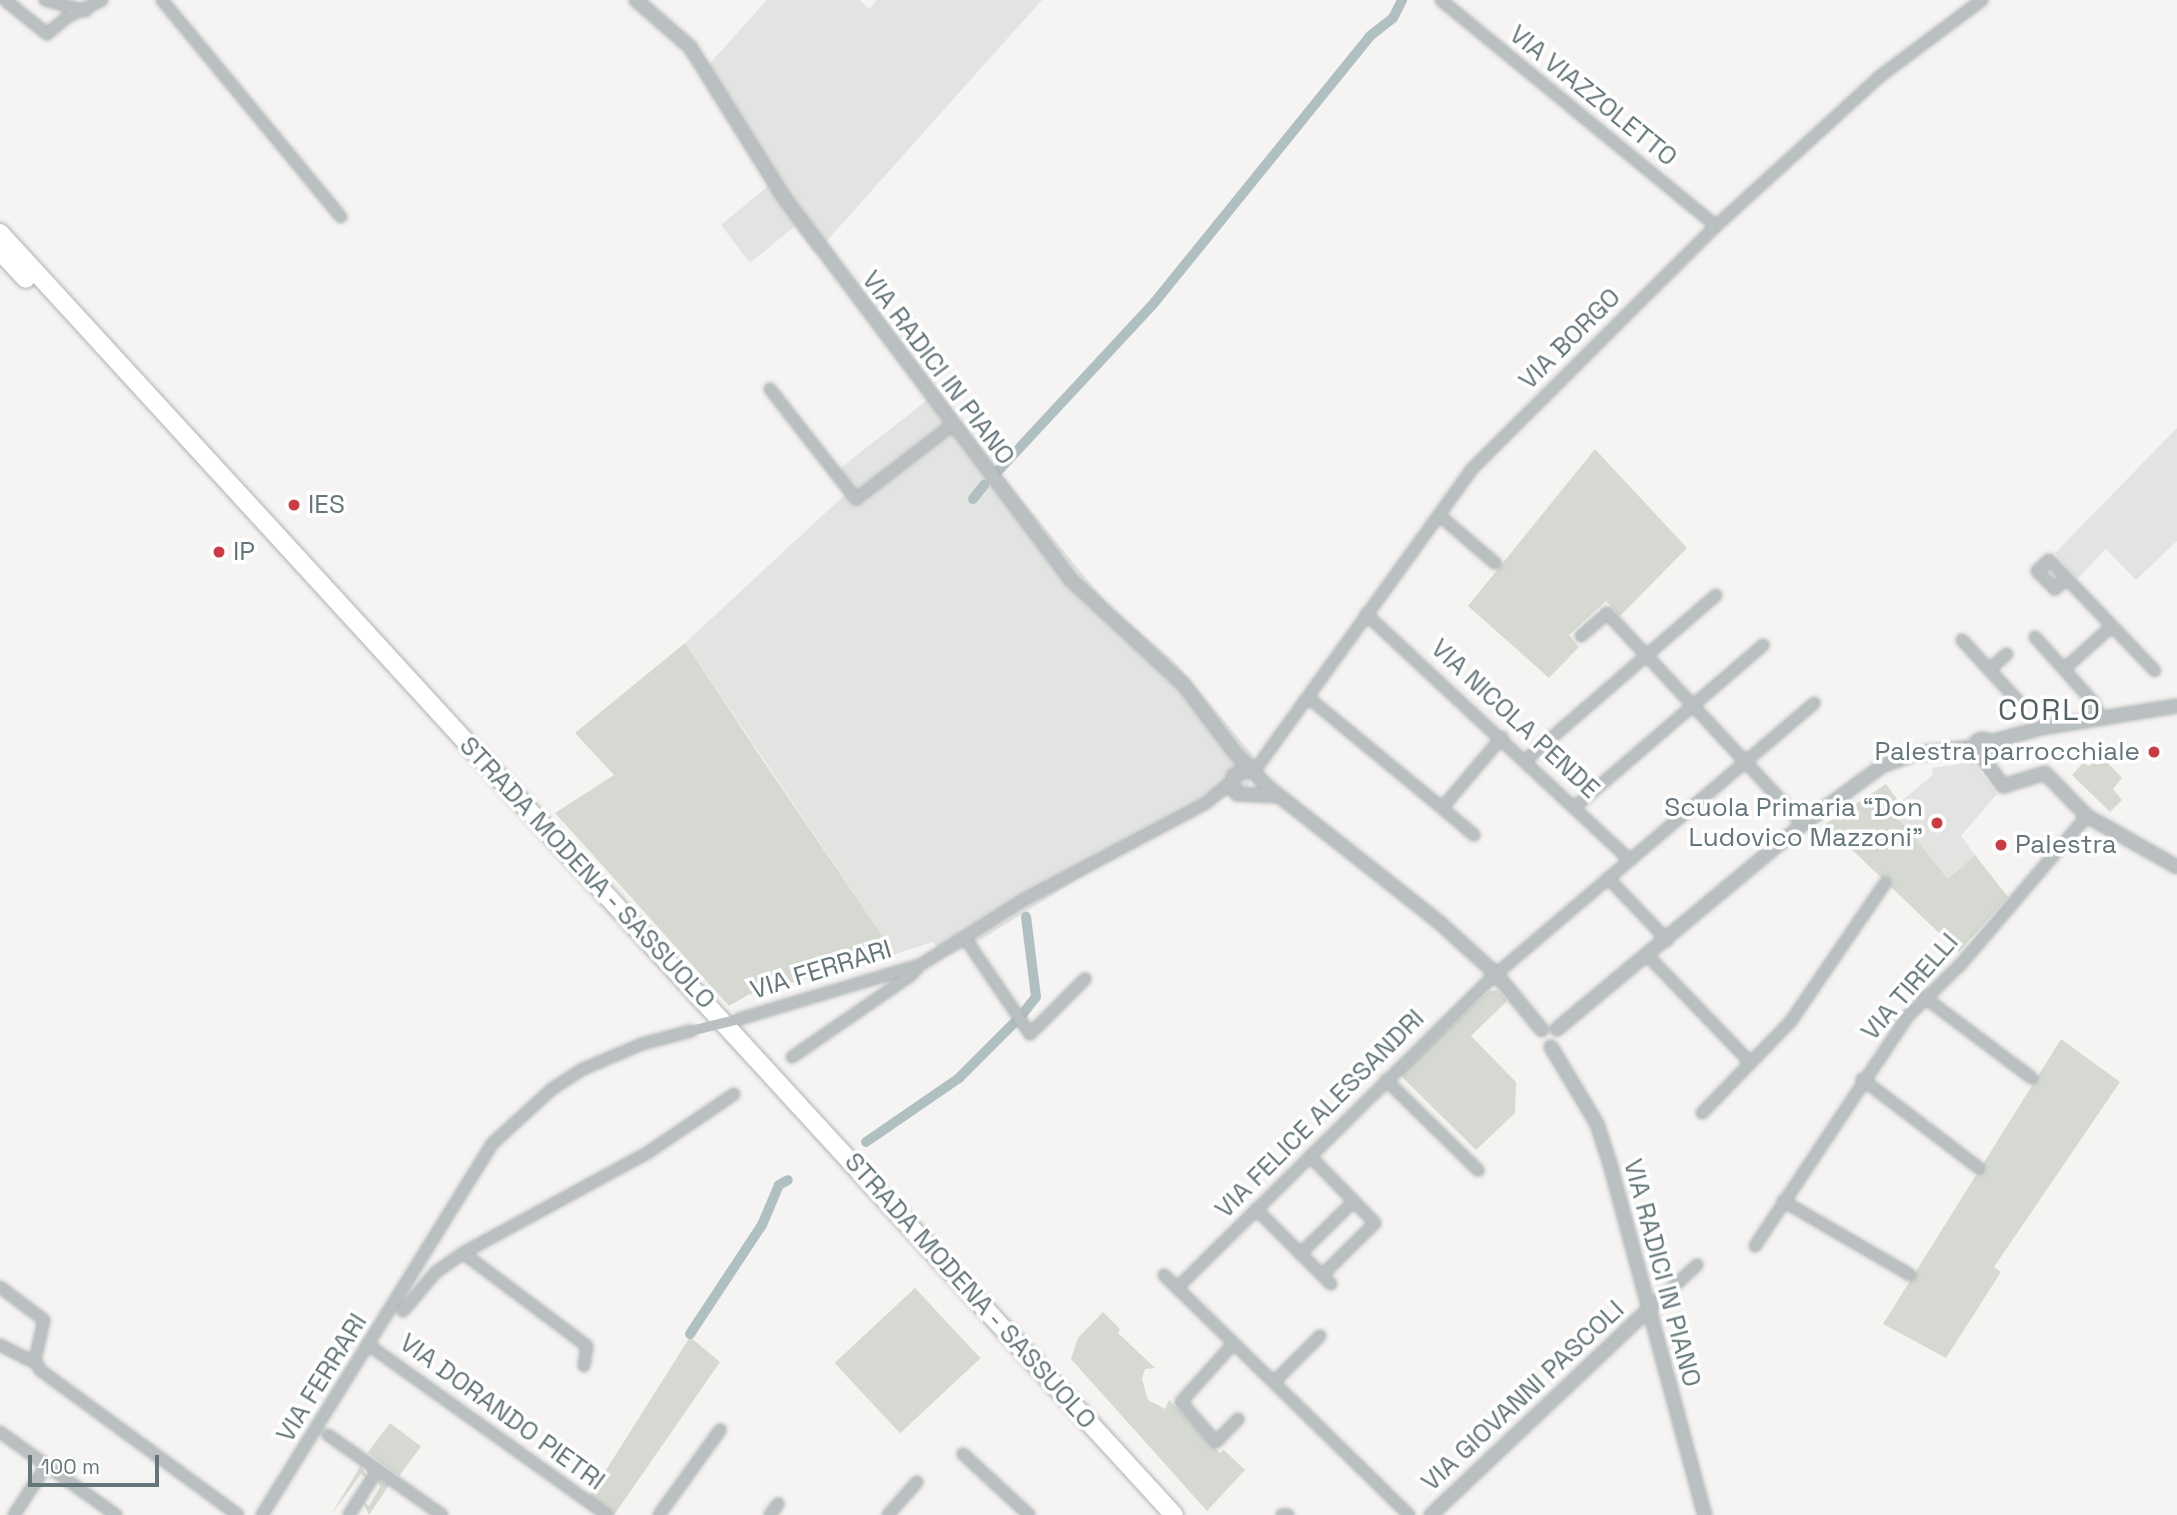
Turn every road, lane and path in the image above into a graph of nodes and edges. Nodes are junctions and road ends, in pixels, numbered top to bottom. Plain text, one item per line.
1 (5, 0) edge
2 (45, 0) edge
3 (102, 0) edge
4 (162, 0) edge
5 (636, 0) edge
6 (1441, 0) edge
7 (1982, 0) edge
8 (86, 11) junction
9 (341, 217) dead end
10 (1716, 226) junction
11 (0, 233) edge
12 (0, 251) edge
13 (770, 389) dead end
14 (952, 425) junction
15 (1439, 515) junction
16 (1495, 563) dead end
17 (2067, 579) dead end
18 (1716, 595) dead end
19 (1366, 614) junction
20 (2111, 626) junction
21 (1581, 636) dead end
22 (2035, 637) dead end
23 (1962, 640) dead end
24 (1763, 645) dead end
25 (1648, 653) junction
26 (2007, 654) dead end
27 (2064, 669) junction
28 (1989, 670) junction
29 (2155, 671) dead end
30 (1310, 699) junction
31 (2019, 702) dead end
32 (1814, 703) dead end
33 (1695, 705) junction
34 (2177, 706) edge
35 (2100, 718) junction
36 (1502, 737) junction
37 (1228, 744) junction
38 (1978, 752) junction
39 (1527, 759) junction
40 (1746, 762) junction
41 (1256, 771) junction
42 (1233, 777) junction
43 (1279, 796) junction
44 (1247, 797) junction
45 (1206, 803) junction
46 (1576, 806) junction
47 (1442, 808) junction
48 (2087, 816) junction
49 (1803, 824) junction
50 (1474, 835) dead end
51 (1630, 860) junction
52 (2177, 867) edge
53 (1608, 878) junction
54 (1885, 883) dead end
55 (965, 938) junction
56 (1667, 940) junction
57 (1648, 956) junction
58 (920, 965) junction
59 (1496, 974) junction
60 (1085, 979) dead end
61 (1924, 998) junction
62 (1552, 1035) junction
63 (792, 1057) dead end
64 (1751, 1062) junction
65 (2032, 1078) dead end
66 (1862, 1079) junction
67 (1386, 1080) junction
68 (734, 1094) dead end
69 (1702, 1113) dead end
70 (1310, 1156) junction
71 (1979, 1168) dead end
72 (1478, 1170) dead end
73 (1354, 1201) junction
74 (1783, 1201) junction
75 (1256, 1209) junction
76 (1755, 1246) dead end
77 (463, 1253) junction
78 (1300, 1254) junction
79 (418, 1264) junction
80 (1697, 1265) dead end
81 (436, 1272) junction
82 (1164, 1275) dead end
83 (1322, 1275) junction
84 (1910, 1276) dead end
85 (1331, 1284) dead end
86 (0, 1287) edge
87 (1177, 1288) junction
88 (403, 1311) dead end
89 (1647, 1311) junction
90 (1320, 1336) dead end
91 (1233, 1344) junction
92 (0, 1345) edge
93 (370, 1346) junction
94 (36, 1363) junction
95 (584, 1366) dead end
96 (1274, 1382) junction
97 (336, 1399) junction
98 (1238, 1419) dead end
99 (720, 1430) dead end
100 (0, 1432) edge
101 (328, 1435) junction
102 (963, 1454) dead end
103 (299, 1458) junction
104 (47, 1466) junction
105 (378, 1469) junction
106 (917, 1482) dead end
107 (778, 1504) dead end
108 (354, 1513) edge
109 (14, 1515) edge
110 (116, 1515) edge
111 (238, 1515) edge
112 (262, 1515) edge
113 (442, 1515) edge
114 (607, 1515) edge
115 (659, 1515) edge
116 (770, 1515) edge
117 (889, 1515) edge
118 (1029, 1515) edge
119 (1159, 1515) edge
120 (1174, 1515) edge
121 (1282, 1515) edge
122 (1288, 1515) edge
123 (1409, 1515) edge
124 (1431, 1515) edge
125 (1705, 1515) edge

1 - 8 street
2 - 8 street
3 - 8 street
4 - 9 street
5 - 14 street, VIA RADICI IN PIANO
6 - 10 street, VIA VIAZZOLETTO
7 - 10 street, VIA BORGO
10 - 15 street, VIA BORGO
11 - 120 highway, STRADA MODENA - SASSUOLO
12 - 119 highway, STRADA MODENA - SASSUOLO
13 - 14 street
14 - 37 street, VIA RADICI IN PIANO
15 - 16 street
15 - 19 street, VIA BORGO
17 - 20 street
18 - 25 street
19 - 30 street, VIA BORGO
19 - 36 street, VIA NICOLA PENDE
20 - 27 street
20 - 29 street
21 - 25 street
22 - 27 street
23 - 28 street
24 - 33 street
25 - 33 street
25 - 39 street
26 - 28 street
27 - 35 street
28 - 31 street
30 - 41 street, VIA BORGO
30 - 47 street
32 - 40 street, VIA FELICE ALESSANDRI
33 - 40 street
33 - 46 street
34 - 35 street
35 - 38 street
36 - 39 street, VIA NICOLA PENDE
36 - 47 street
37 - 41 street, VIA RADICI IN PIANO
37 - 42 street, VIA RADICI IN PIANO
38 - 48 street
38 - 49 street
39 - 46 street, VIA NICOLA PENDE
40 - 49 street
40 - 51 street, VIA FELICE ALESSANDRI
41 - 42 street
41 - 43 street, VIA RADICI IN PIANO
41 - 44 street
42 - 44 street, VIA RADICI IN PIANO
42 - 45 street, VIA FERRARI
43 - 44 street
43 - 59 street, VIA RADICI IN PIANO
44 - 45 street, VIA FERRARI
45 - 55 street, VIA FERRARI
46 - 51 street, VIA NICOLA PENDE
47 - 50 street
48 - 52 street
48 - 61 street, VIA TIRELLI
49 - 56 street
51 - 53 street, VIA FELICE ALESSANDRI
53 - 56 street
53 - 59 street, VIA FELICE ALESSANDRI
54 - 64 street
55 - 58 street, VIA FERRARI
55 - 60 street
56 - 57 street
57 - 62 street
57 - 64 street
58 - 63 street, VIA FERRARI
58 - 79 street, VIA FERRARI, bridge
59 - 62 street, VIA RADICI IN PIANO
59 - 67 street, VIA FELICE ALESSANDRI
61 - 65 street
61 - 66 street, VIA TIRELLI
62 - 89 street, VIA RADICI IN PIANO
64 - 69 street
66 - 71 street
66 - 74 street, VIA TIRELLI
67 - 70 street, VIA FELICE ALESSANDRI
67 - 72 street
68 - 77 street, VIA FERRARI
70 - 73 street
70 - 75 street, VIA FELICE ALESSANDRI
73 - 78 street
73 - 83 street
74 - 76 street, VIA TIRELLI
74 - 84 street
75 - 78 street
75 - 87 street, VIA FELICE ALESSANDRI
77 - 81 street, VIA FERRARI
77 - 95 street
78 - 83 street
79 - 81 street
79 - 93 street, VIA FERRARI
80 - 89 street
81 - 88 street, VIA FERRARI
82 - 87 street
83 - 85 street
86 - 94 street
87 - 91 street
89 - 124 street, VIA GIOVANNI PASCOLI
89 - 125 street, VIA RADICI IN PIANO
90 - 96 street
91 - 96 street
91 - 98 street
92 - 94 street
93 - 97 street, VIA FERRARI
93 - 114 street, VIA DORANDO PIETRI
94 - 111 street
96 - 123 street
97 - 101 street
97 - 103 street, VIA FERRARI
99 - 115 street
100 - 104 street
101 - 103 street
101 - 105 street
102 - 118 street
103 - 112 street, VIA FERRARI
104 - 109 street
104 - 110 street
105 - 108 street
105 - 113 street
106 - 117 street
107 - 116 street
121 - 122 street

